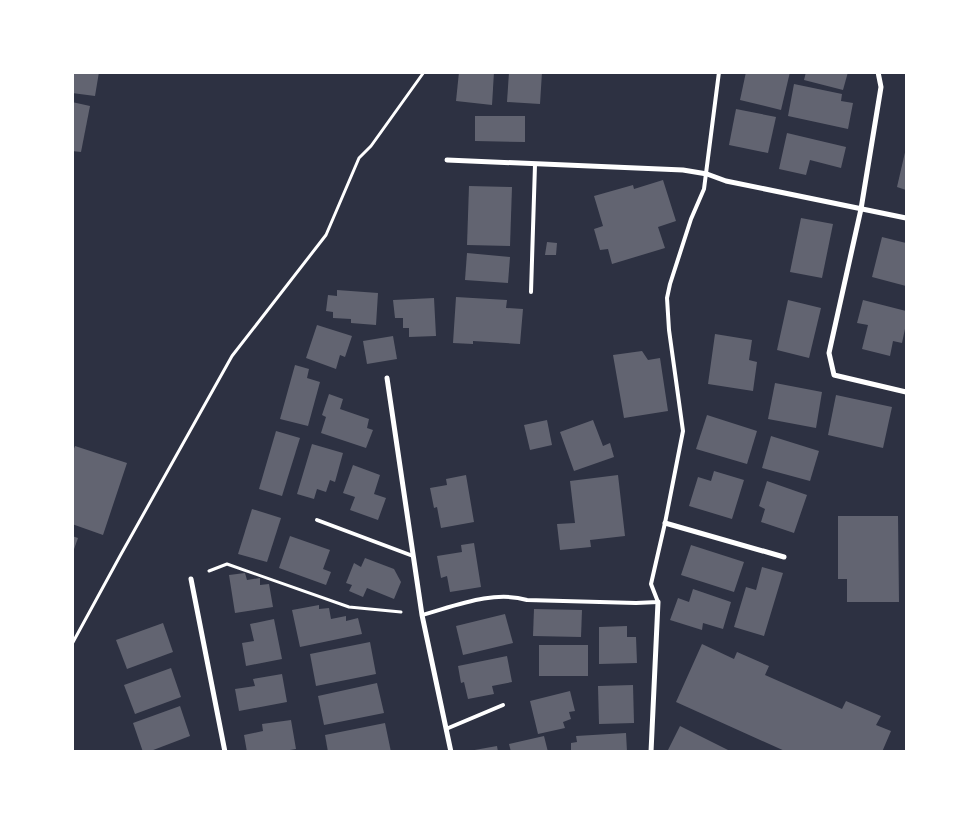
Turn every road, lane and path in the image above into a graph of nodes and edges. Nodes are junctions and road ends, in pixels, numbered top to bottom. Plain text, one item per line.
1 (424, 72) edge
2 (719, 72) edge
3 (878, 72) edge
4 (447, 160) dead end
5 (535, 164) junction
6 (707, 174) junction
7 (861, 209) junction
8 (906, 218) edge
9 (531, 292) dead end
10 (387, 378) dead end
11 (906, 392) edge
12 (317, 520) dead end
13 (665, 523) junction
14 (413, 556) junction
15 (784, 557) dead end
16 (227, 564) dead end
17 (191, 579) dead end
18 (658, 602) junction
19 (422, 615) junction
20 (72, 644) edge
21 (503, 705) dead end
22 (446, 729) junction
23 (225, 752) edge
24 (451, 752) edge
25 (651, 752) edge

1 - 20 path
2 - 6 lane
3 - 7 street
4 - 5 street
5 - 6 street
5 - 9 lane
6 - 7 street
6 - 13 lane
7 - 8 street
7 - 11 street
10 - 14 street
12 - 14 lane
13 - 15 street
13 - 18 lane
14 - 19 street
16 - 19 path
17 - 23 street
18 - 19 lane
18 - 25 street
19 - 22 street
21 - 22 lane
22 - 24 street

